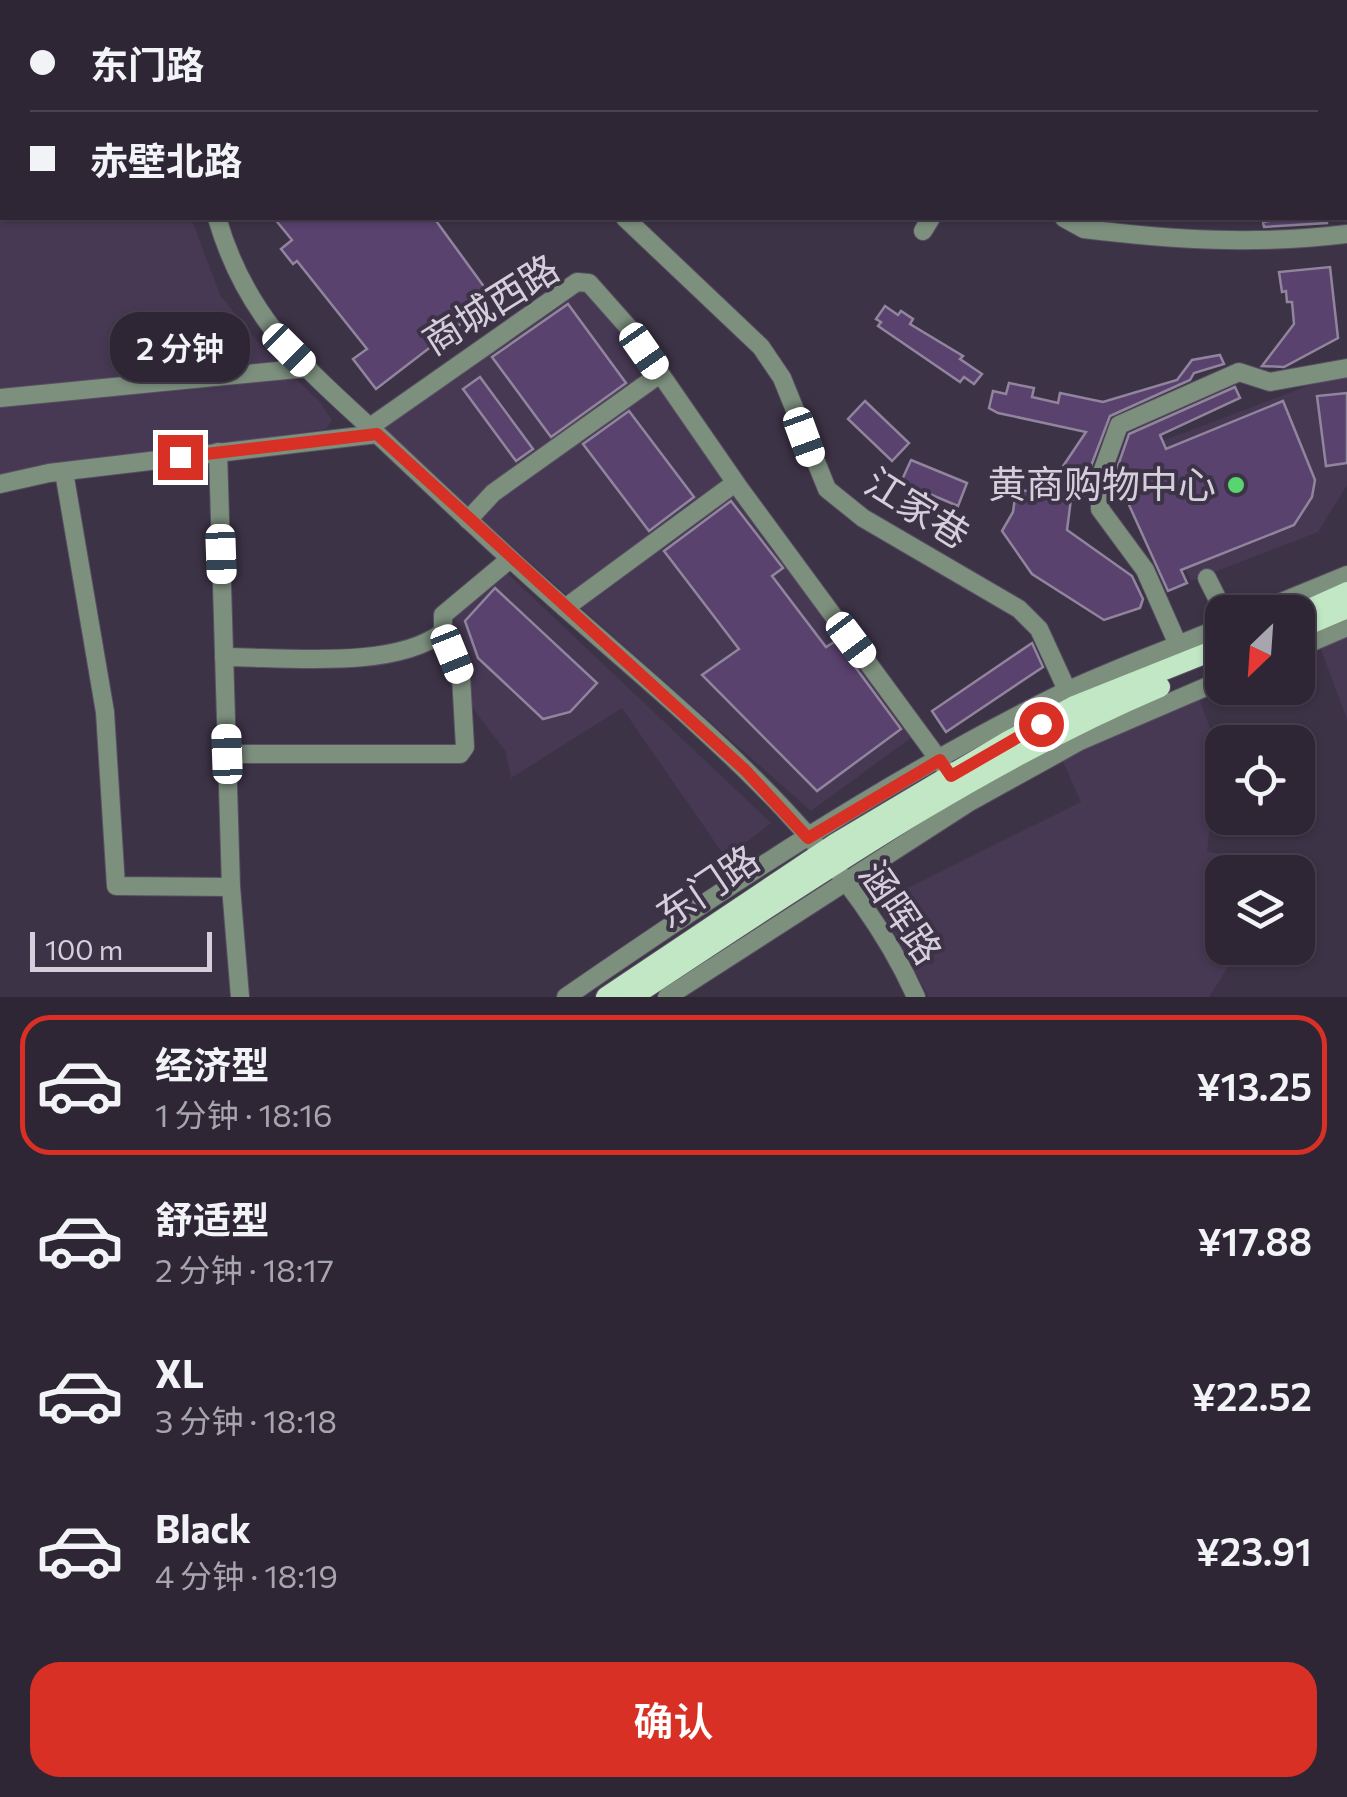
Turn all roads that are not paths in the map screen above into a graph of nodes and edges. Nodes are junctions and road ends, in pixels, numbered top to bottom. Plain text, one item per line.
1 (218, 220) edge
2 (627, 220) edge
3 (1068, 220) edge
4 (1347, 234) edge
5 (307, 368) junction
6 (1347, 368) edge
7 (660, 374) junction
8 (0, 398) edge
9 (374, 430) junction
10 (218, 452) junction
11 (64, 472) junction
12 (736, 483) junction
13 (0, 484) edge
14 (468, 520) junction
15 (510, 558) junction
16 (1207, 578) dead end
17 (1346, 592) edge
18 (1216, 595) edge
19 (1315, 599) edge
20 (1315, 606) edge
21 (566, 608) junction
22 (1315, 616) edge
23 (1347, 626) edge
24 (444, 632) junction
25 (1205, 638) edge
26 (1315, 640) edge
27 (1205, 650) edge
28 (1182, 654) junction
29 (224, 657) junction
30 (1205, 668) edge
31 (1205, 687) edge
32 (1071, 699) junction
33 (227, 754) junction
34 (946, 768) junction
35 (826, 861) junction
36 (231, 887) junction
37 (240, 997) edge
38 (566, 997) edge
39 (606, 997) edge
40 (632, 997) edge
41 (667, 997) edge
42 (916, 997) edge

1 - 5 street, 涵晖路
2 - 32 street, 江家巷
3 - 4 street
5 - 8 street
5 - 9 street, 涵晖路
6 - 28 street
7 - 9 street, 商城西路
7 - 12 street, 商城西路
7 - 14 street
9 - 10 street
9 - 14 street, 涵晖路
10 - 11 street
10 - 29 street
11 - 13 street
11 - 36 street
12 - 21 street
12 - 34 street, 商城西路
14 - 15 street, 涵晖路
15 - 21 street, 涵晖路
15 - 24 street
16 - 18 street
17 - 19 street
17 - 20 main road
17 - 22 main road
21 - 35 street, 涵晖路
23 - 26 street
24 - 29 street
24 - 33 street
25 - 28 street
27 - 28 main road, 东门路
28 - 32 main road, 东门路
29 - 33 street
30 - 35 main road, 东门路
31 - 35 street
32 - 34 main road, 东门路
33 - 36 street
34 - 35 main road, 东门路
35 - 38 street
35 - 39 main road, 东门路
35 - 40 main road, 东门路
35 - 41 street
35 - 42 street, 涵晖路
36 - 37 street

